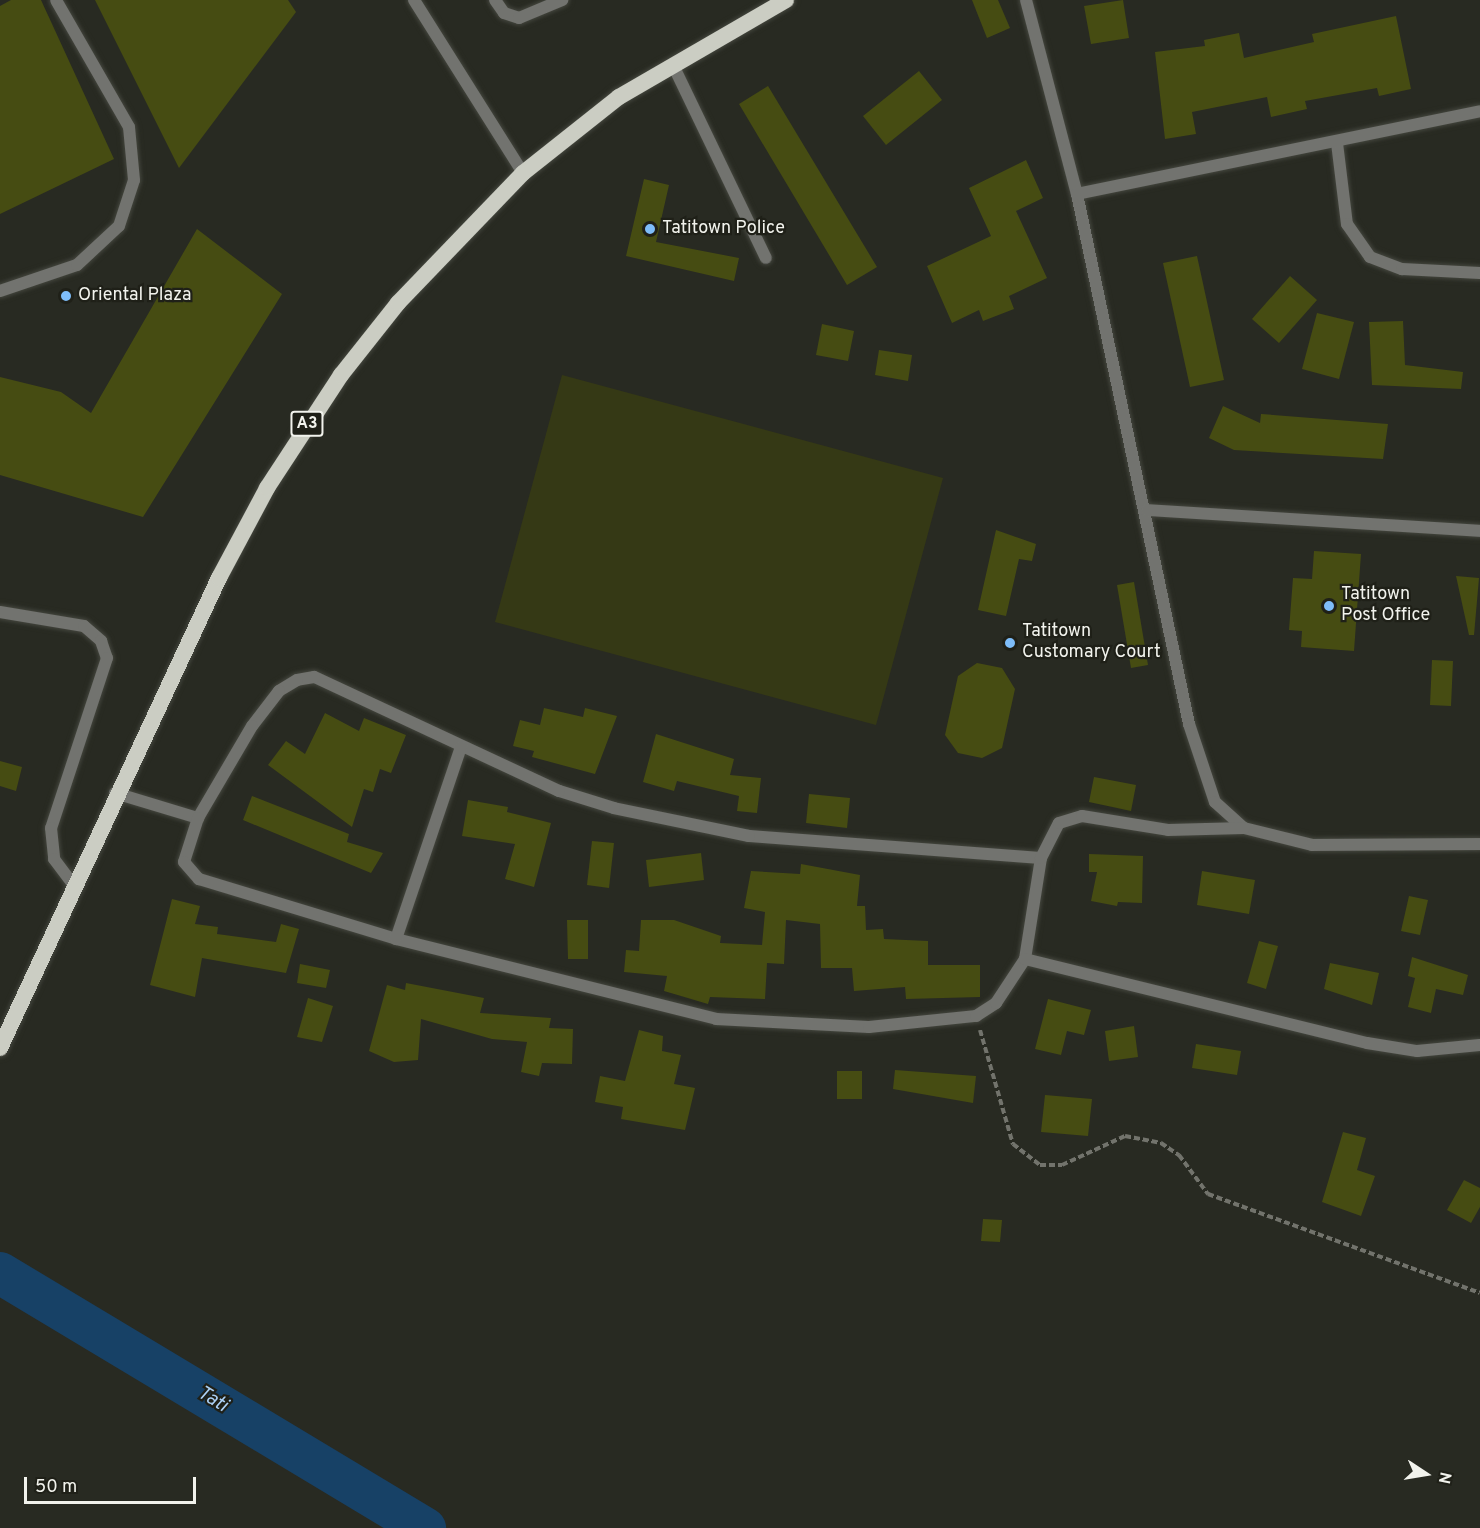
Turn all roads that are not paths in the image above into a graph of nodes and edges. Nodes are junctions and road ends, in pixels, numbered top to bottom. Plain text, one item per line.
1 (56, 0) edge
2 (414, 0) edge
3 (495, 0) edge
4 (562, 0) edge
5 (786, 0) edge
6 (1026, 0) edge
7 (673, 65) junction
8 (1480, 111) edge
9 (1337, 143) junction
10 (524, 173) junction
11 (1077, 194) junction
12 (766, 258) dead end
13 (1480, 273) edge
14 (0, 291) edge
15 (1146, 510) junction
16 (1480, 531) edge
17 (0, 612) edge
18 (460, 747) junction
19 (116, 793) junction
20 (198, 818) junction
21 (1244, 828) junction
22 (1480, 844) edge
23 (1041, 858) junction
24 (73, 884) junction
25 (396, 939) junction
26 (1025, 958) junction
27 (1480, 1045) edge
28 (0, 1048) edge

1 - 14 street
2 - 10 street
3 - 4 street
5 - 7 highway, A3
6 - 11 street
7 - 10 highway, A3
7 - 12 street
8 - 9 street
9 - 11 street
9 - 13 street
10 - 19 highway, A3
11 - 15 street
15 - 16 street
15 - 21 street
17 - 24 street
18 - 20 street
18 - 23 street
18 - 25 street
19 - 20 street
19 - 24 highway, A3
20 - 25 street
21 - 22 street
21 - 23 street
23 - 26 street
24 - 28 highway, A3
25 - 26 street
26 - 27 street

